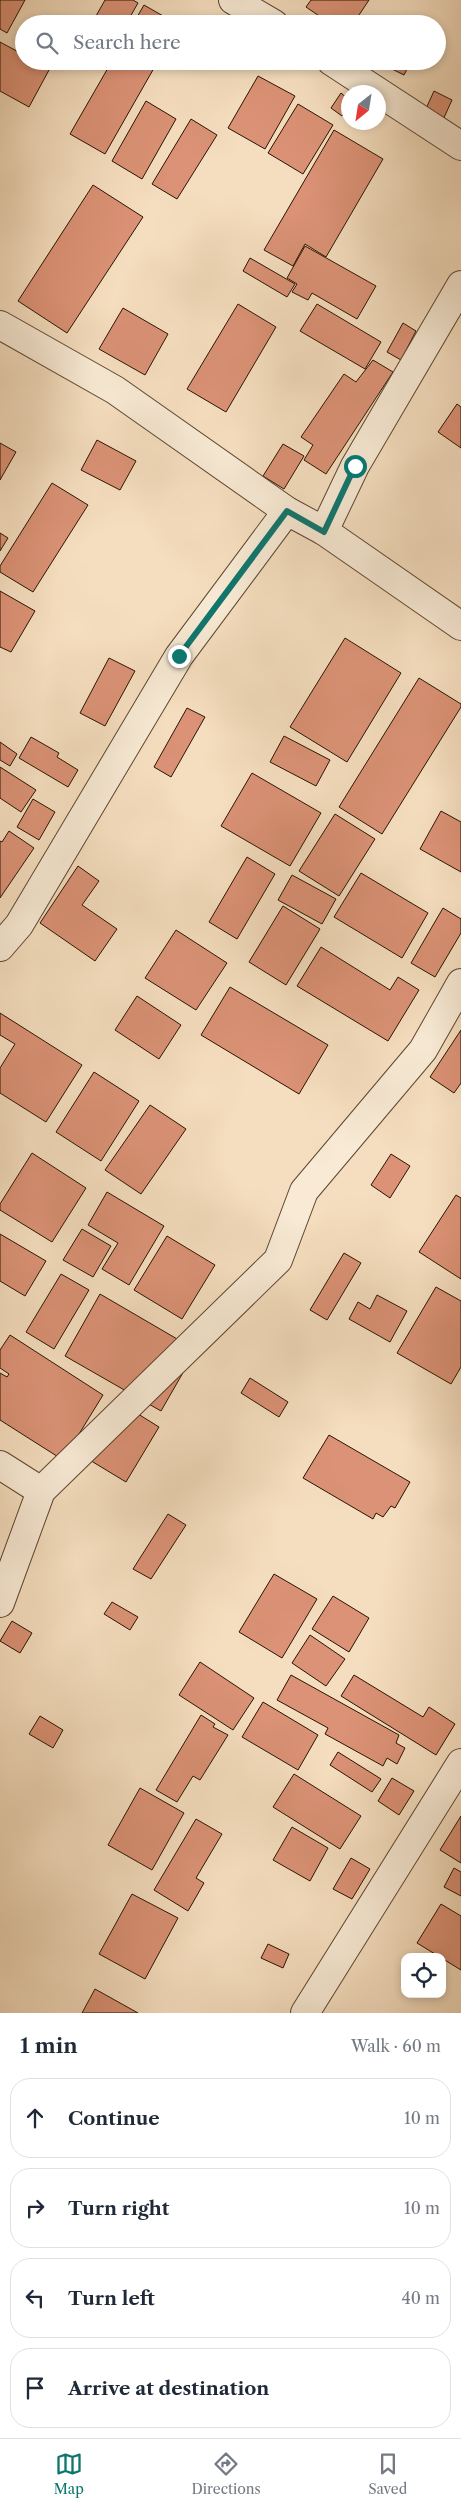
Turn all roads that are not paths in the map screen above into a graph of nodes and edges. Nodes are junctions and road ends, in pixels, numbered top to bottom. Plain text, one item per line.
1 (233, 0) edge
2 (273, 14) edge
3 (345, 70) edge
4 (461, 146) edge
5 (461, 285) edge
6 (0, 325) edge
7 (287, 511) junction
8 (324, 532) junction
9 (461, 626) edge
10 (0, 947) edge
11 (461, 983) edge
12 (0, 1465) edge
13 (41, 1491) junction
14 (0, 1603) edge
15 (461, 1764) edge
16 (305, 2013) edge

1 - 2 street
3 - 4 street
5 - 8 street
6 - 7 street
7 - 8 street
7 - 10 street
8 - 9 street
11 - 13 street
12 - 13 street
13 - 14 street
15 - 16 street

